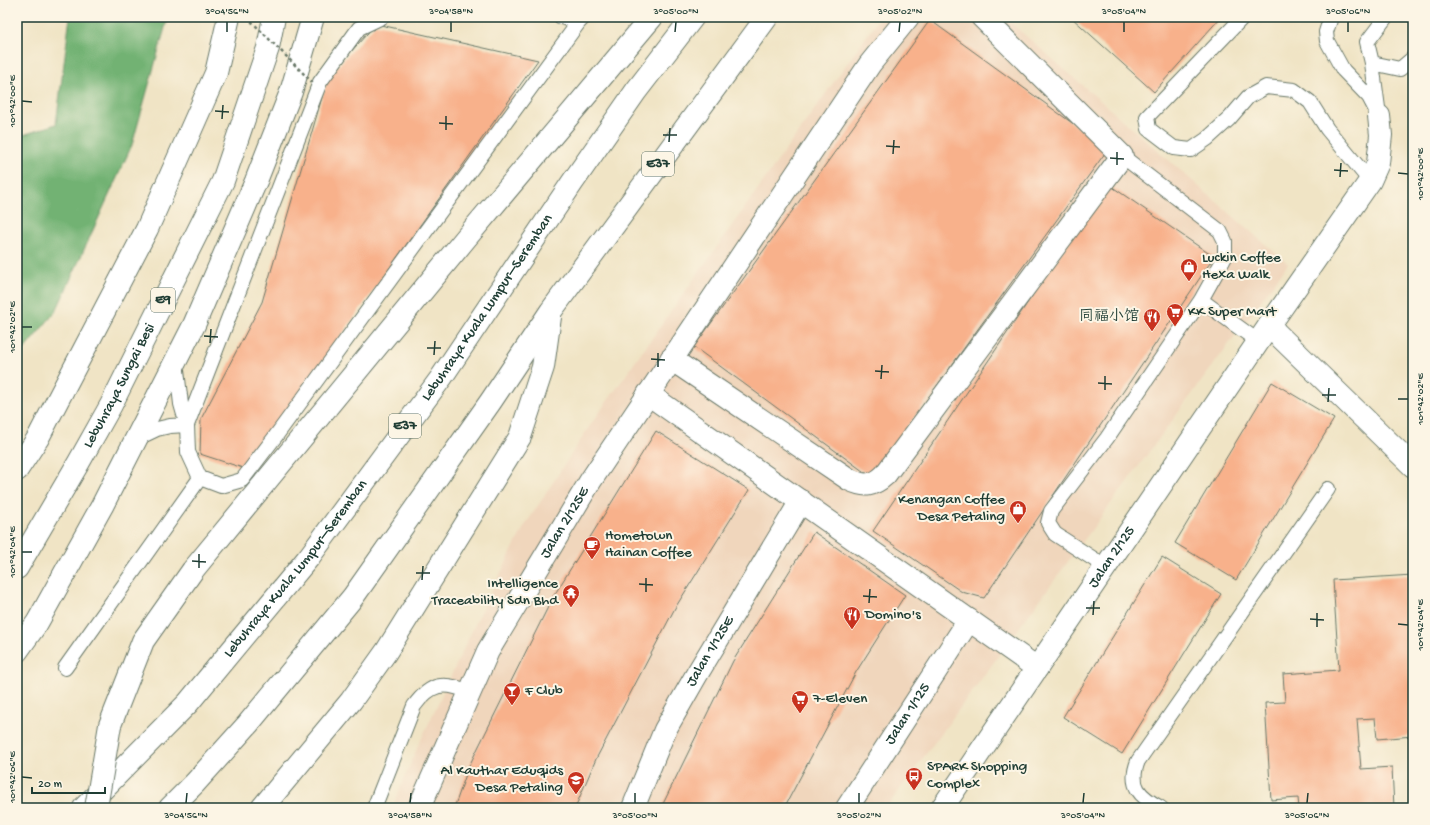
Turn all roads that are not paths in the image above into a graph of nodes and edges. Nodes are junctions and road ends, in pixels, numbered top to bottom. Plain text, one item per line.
1 (229, 17) edge
2 (274, 17) edge
3 (313, 17) edge
4 (382, 17) edge
5 (561, 17) edge
6 (652, 17) edge
7 (694, 17) edge
8 (767, 17) edge
9 (908, 17) edge
10 (982, 17) edge
11 (1243, 17) edge
12 (1332, 17) edge
13 (1386, 17) edge
14 (582, 20) edge
15 (1413, 58) edge
16 (1372, 63) junction
17 (1379, 116) junction
18 (1122, 156) junction
19 (1370, 181) junction
20 (1200, 300) junction
21 (551, 311) junction
22 (1264, 334) junction
23 (671, 359) junction
24 (176, 361) junction
25 (648, 394) junction
26 (187, 425) junction
27 (135, 439) junction
28 (1413, 466) edge
29 (17, 470) edge
30 (200, 478) junction
31 (1328, 489) dead end
32 (800, 501) junction
33 (1106, 567) junction
34 (17, 568) edge
35 (969, 620) junction
36 (17, 651) edge
37 (65, 668) dead end
38 (1037, 668) junction
39 (470, 692) junction
40 (84, 808) edge
41 (96, 808) edge
42 (170, 808) edge
43 (262, 808) edge
44 (374, 808) edge
45 (419, 808) edge
46 (633, 808) edge
47 (847, 808) edge
48 (942, 808) edge
49 (1161, 808) edge

1 - 29 main road
2 - 34 main road, Lebuhraya Sungai Besi / E9
3 - 24 main road
4 - 26 lane
5 - 14 lane
6 - 41 main road, bridge
7 - 40 main road, Lebuhraya Kuala Lumpur–Seremban / E37
8 - 21 main road, E37
9 - 23 main road, Jalan 2/125E
10 - 18 main road
11 - 19 lane
12 - 17 lane
13 - 16 lane
14 - 30 lane
15 - 16 lane
16 - 17 lane
17 - 19 main road, Jalan 2/125
18 - 20 lane
18 - 23 main road
19 - 22 main road, Jalan 2/125
20 - 22 lane
20 - 33 lane
21 - 42 main road, E37
21 - 43 main road
22 - 28 main road
22 - 33 main road, Jalan 2/125
23 - 25 main road, Jalan 2/125E
24 - 26 lane
24 - 27 main road
25 - 32 main road
25 - 39 main road, Jalan 2/125E
26 - 27 lane
26 - 30 lane
27 - 36 main road
30 - 37 lane
31 - 49 lane
32 - 35 main road
32 - 46 main road, Jalan 1/125E
33 - 38 main road, Jalan 2/125
35 - 38 main road
35 - 47 main road, Jalan 1/125
38 - 48 main road, Jalan 2/125
39 - 44 lane
39 - 45 main road, Jalan 2/125E

